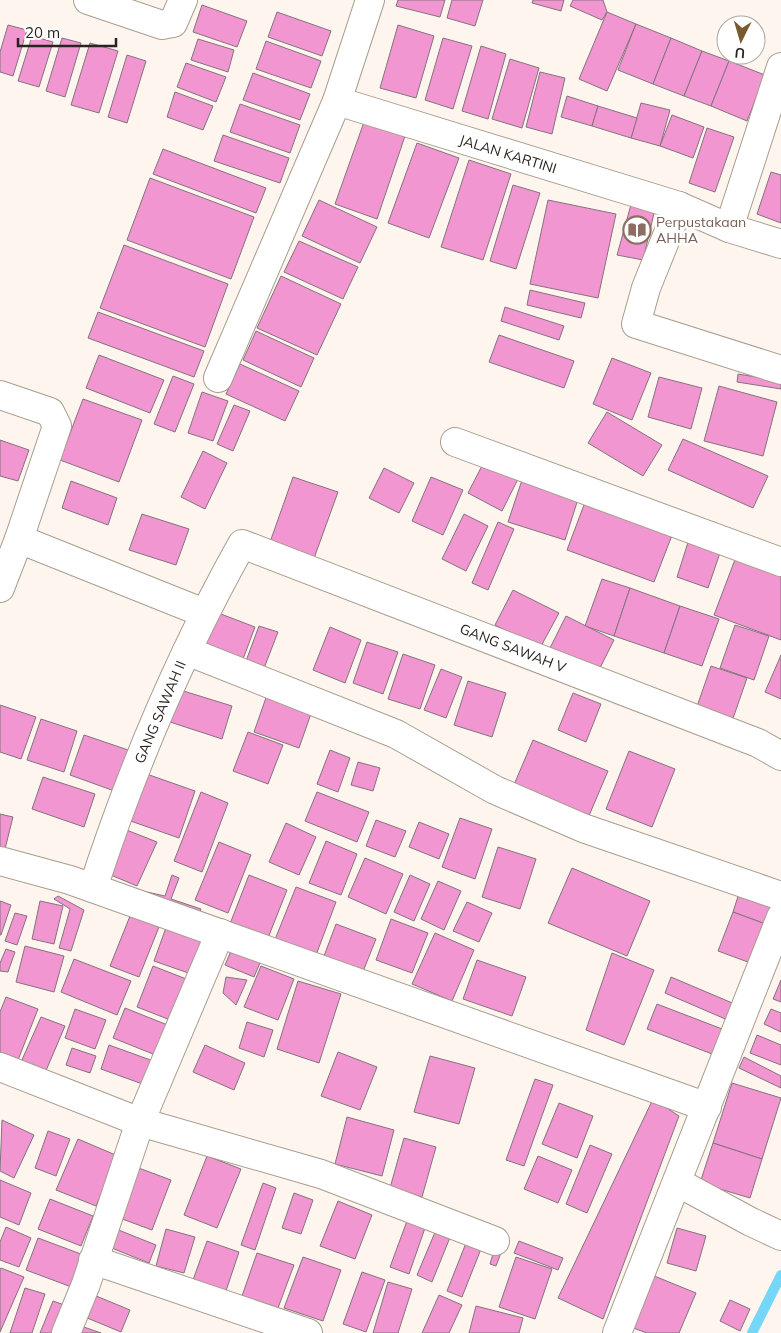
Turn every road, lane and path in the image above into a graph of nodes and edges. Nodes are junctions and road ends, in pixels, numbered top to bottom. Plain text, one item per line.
1 (88, 0) edge
2 (183, 0) edge
3 (370, 0) edge
4 (781, 67) edge
5 (337, 101) junction
6 (679, 206) junction
7 (729, 228) junction
8 (781, 244) edge
9 (781, 370) edge
10 (218, 378) dead end
11 (0, 395) edge
12 (455, 442) dead end
13 (19, 539) junction
14 (242, 544) joint
15 (781, 562) edge
16 (0, 588) edge
17 (204, 613) junction
18 (187, 651) junction
19 (781, 756) edge
20 (0, 861) edge
21 (93, 888) junction
22 (781, 896) edge
23 (781, 917) edge
24 (220, 933) junction
25 (0, 1067) edge
26 (707, 1107) junction
27 (140, 1122) junction
28 (677, 1182) junction
29 (777, 1234) edge
30 (495, 1241) dead end
31 (93, 1260) junction
32 (66, 1333) edge
33 (308, 1333) edge
34 (617, 1333) edge

1 - 2 street
3 - 5 street
4 - 7 street
5 - 6 street, JALAN KARTINI
5 - 10 street
6 - 7 street, JALAN KARTINI
6 - 9 street
7 - 8 street, JALAN KARTINI
11 - 13 street
12 - 15 street
13 - 16 street
13 - 17 street
14 - 17 street, GANG SAWAH II
14 - 19 street, GANG SAWAH V
17 - 18 street, GANG SAWAH II
18 - 21 street, GANG SAWAH II
18 - 22 street
20 - 21 street
21 - 24 street
23 - 26 street
24 - 26 street
24 - 27 street
25 - 27 street
26 - 28 street
27 - 30 street
27 - 31 street
28 - 29 street
28 - 34 street
31 - 32 street
31 - 33 street

